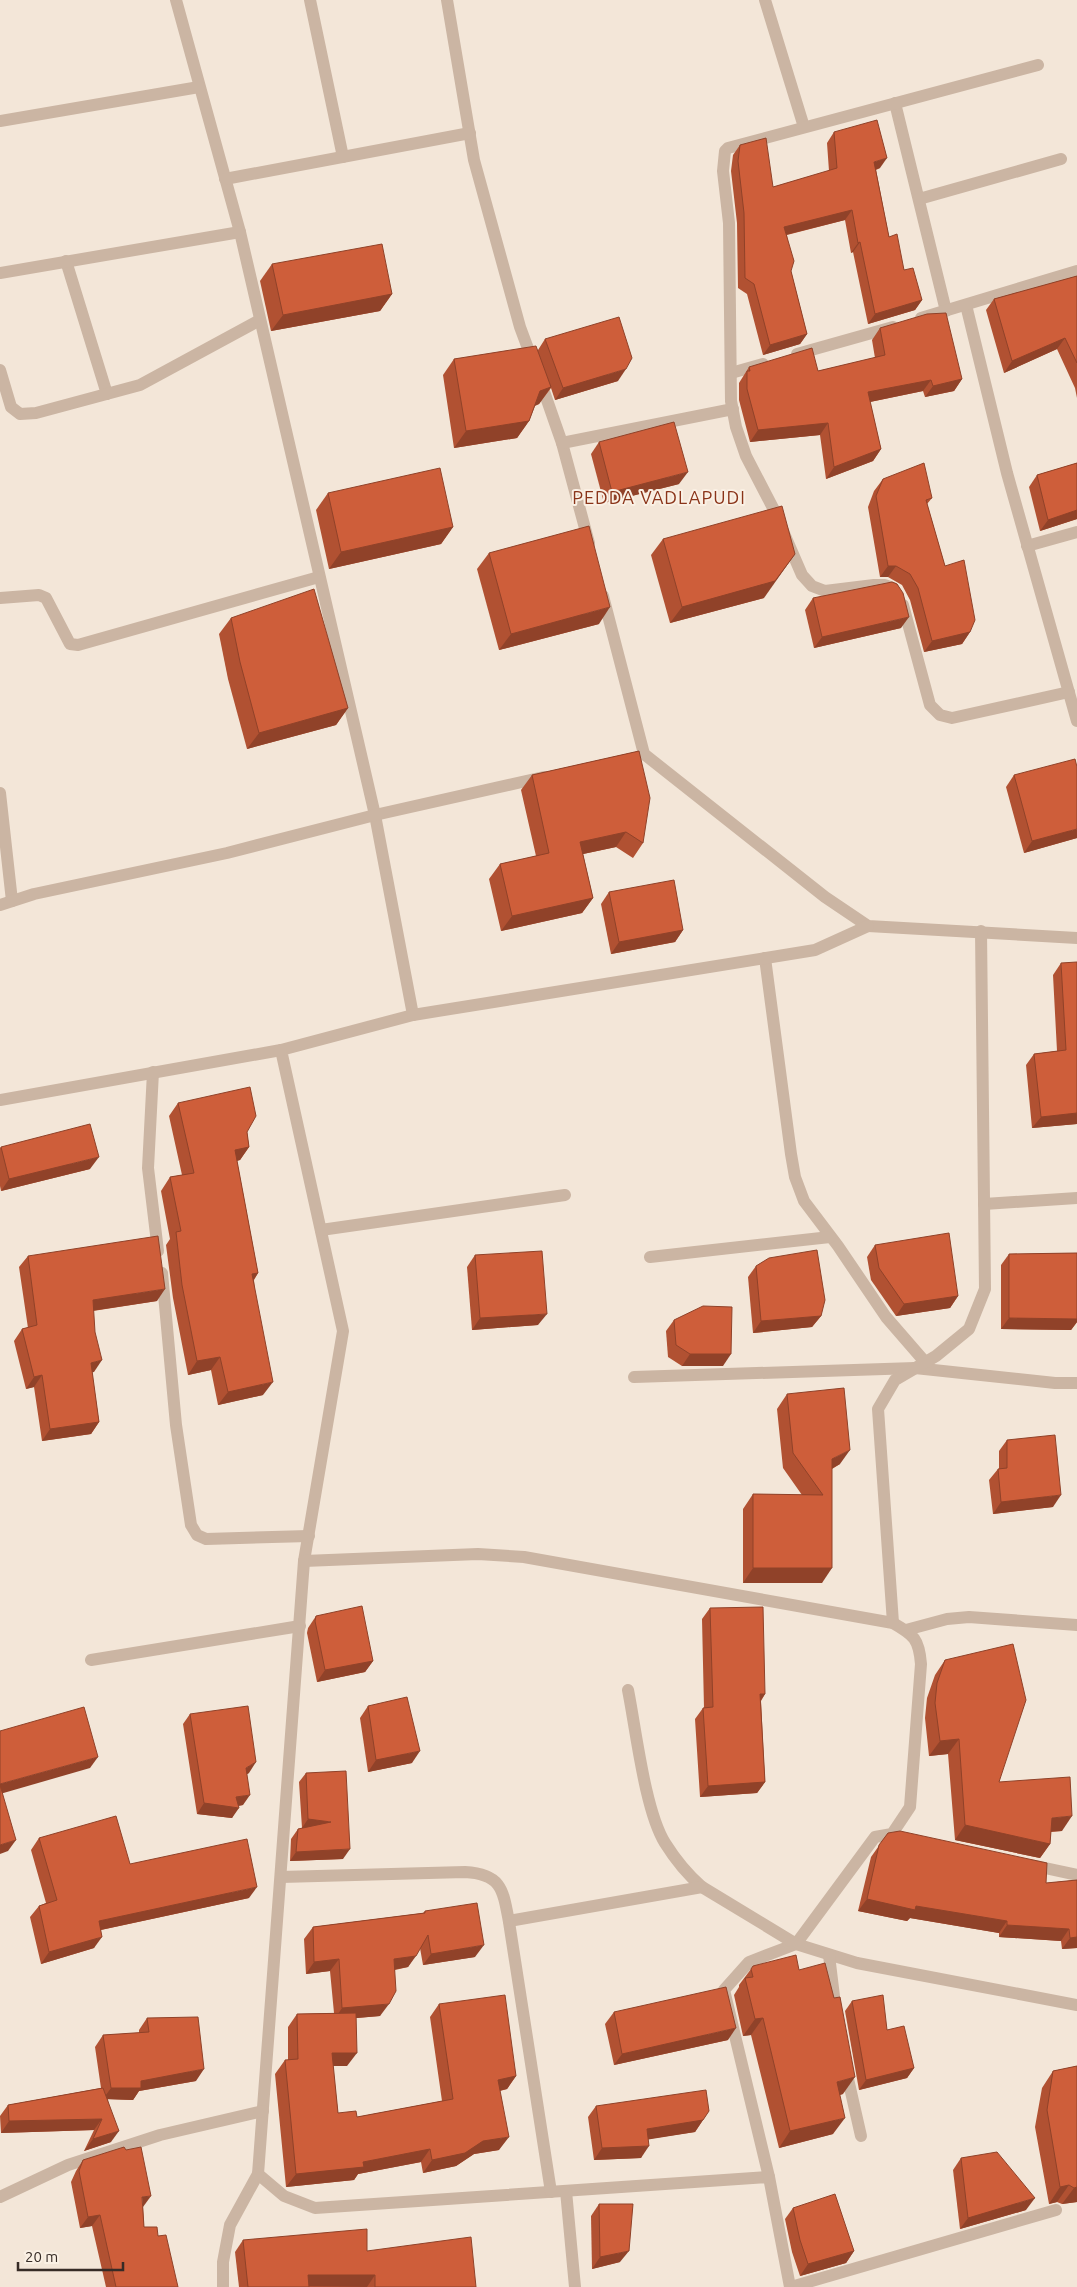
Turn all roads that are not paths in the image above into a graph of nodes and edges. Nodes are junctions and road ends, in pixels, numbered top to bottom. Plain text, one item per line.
1 (176, 0) edge
2 (310, 0) edge
3 (447, 0) edge
4 (765, 0) edge
5 (1038, 65) dead end
6 (199, 87) junction
7 (895, 103) junction
8 (0, 121) edge
9 (804, 127) junction
10 (470, 133) junction
11 (343, 156) junction
12 (1061, 159) dead end
13 (225, 179) junction
14 (919, 199) junction
15 (240, 232) junction
16 (66, 261) junction
17 (0, 272) edge
18 (1077, 272) edge
19 (966, 306) junction
20 (946, 311) junction
21 (260, 320) junction
22 (0, 370) edge
23 (731, 374) junction
24 (107, 394) junction
25 (733, 409) junction
26 (562, 442) junction
27 (1077, 532) edge
28 (1027, 546) junction
29 (592, 556) edge
30 (320, 577) junction
31 (600, 584) edge
32 (0, 598) edge
33 (1069, 692) junction
34 (1076, 713) edge
35 (558, 774) edge
36 (0, 793) edge
37 (375, 815) junction
38 (6, 903) edge
39 (868, 926) junction
40 (981, 931) junction
41 (1077, 938) edge
42 (765, 958) junction
43 (413, 1015) junction
44 (281, 1050) junction
45 (153, 1072) junction
46 (0, 1100) edge
47 (564, 1195) dead end
48 (1077, 1198) edge
49 (984, 1204) junction
50 (321, 1230) junction
51 (830, 1236) junction
52 (650, 1258) dead end
53 (920, 1365) junction
54 (634, 1377) dead end
55 (1077, 1383) edge
56 (308, 1536) junction
57 (304, 1561) junction
58 (893, 1623) junction
59 (300, 1626) junction
60 (1077, 1626) edge
61 (906, 1630) junction
62 (91, 1660) dead end
63 (628, 1690) dead end
64 (1018, 1862) edge
65 (1077, 1875) edge
66 (281, 1877) junction
67 (702, 1887) junction
68 (509, 1921) junction
69 (796, 1944) junction
70 (828, 1955) junction
71 (1077, 2005) edge
72 (838, 2027) edge
73 (843, 2056) edge
74 (263, 2111) junction
75 (861, 2136) dead end
76 (258, 2174) junction
77 (769, 2177) junction
78 (566, 2191) junction
79 (552, 2192) junction
80 (0, 2197) edge
81 (1056, 2210) dead end
82 (223, 2287) edge
83 (575, 2287) edge
84 (790, 2287) edge

1 - 6 street
2 - 11 street
3 - 10 street
4 - 9 street
5 - 7 street
6 - 8 street
6 - 13 street
7 - 9 street
7 - 14 street
9 - 23 street
10 - 11 street
10 - 26 street
11 - 13 street
12 - 14 street
13 - 15 street
14 - 20 street
15 - 16 street
15 - 21 street
16 - 17 street
16 - 24 street
18 - 19 street
19 - 20 street
19 - 28 street
20 - 23 street
21 - 24 street
21 - 30 street
22 - 24 street
23 - 25 street
25 - 26 street
25 - 33 street
26 - 29 street
27 - 28 street
28 - 33 street
30 - 32 street
30 - 37 street
31 - 39 street
33 - 34 street
35 - 37 street
36 - 38 street
37 - 38 street
37 - 43 street
39 - 40 street
39 - 42 street
40 - 41 street
40 - 49 street
42 - 43 street
42 - 51 street
43 - 44 street
44 - 45 street
44 - 50 street
45 - 46 street
45 - 56 street
47 - 50 street
48 - 49 street
49 - 53 street
50 - 56 street
51 - 52 street
51 - 53 street
53 - 54 street
53 - 55 street
53 - 58 street
56 - 57 street
57 - 58 street
57 - 59 street
58 - 61 street
59 - 62 street
59 - 66 street
60 - 61 street
61 - 69 street
63 - 67 street
64 - 65 street
66 - 68 street
66 - 74 street
67 - 68 street
67 - 69 street
68 - 79 street
69 - 70 street
69 - 77 street
70 - 71 street
70 - 72 street
73 - 75 street
74 - 76 street
74 - 80 street
76 - 79 street
76 - 82 street
77 - 78 street
77 - 84 street
78 - 79 street
78 - 83 street
81 - 84 street

